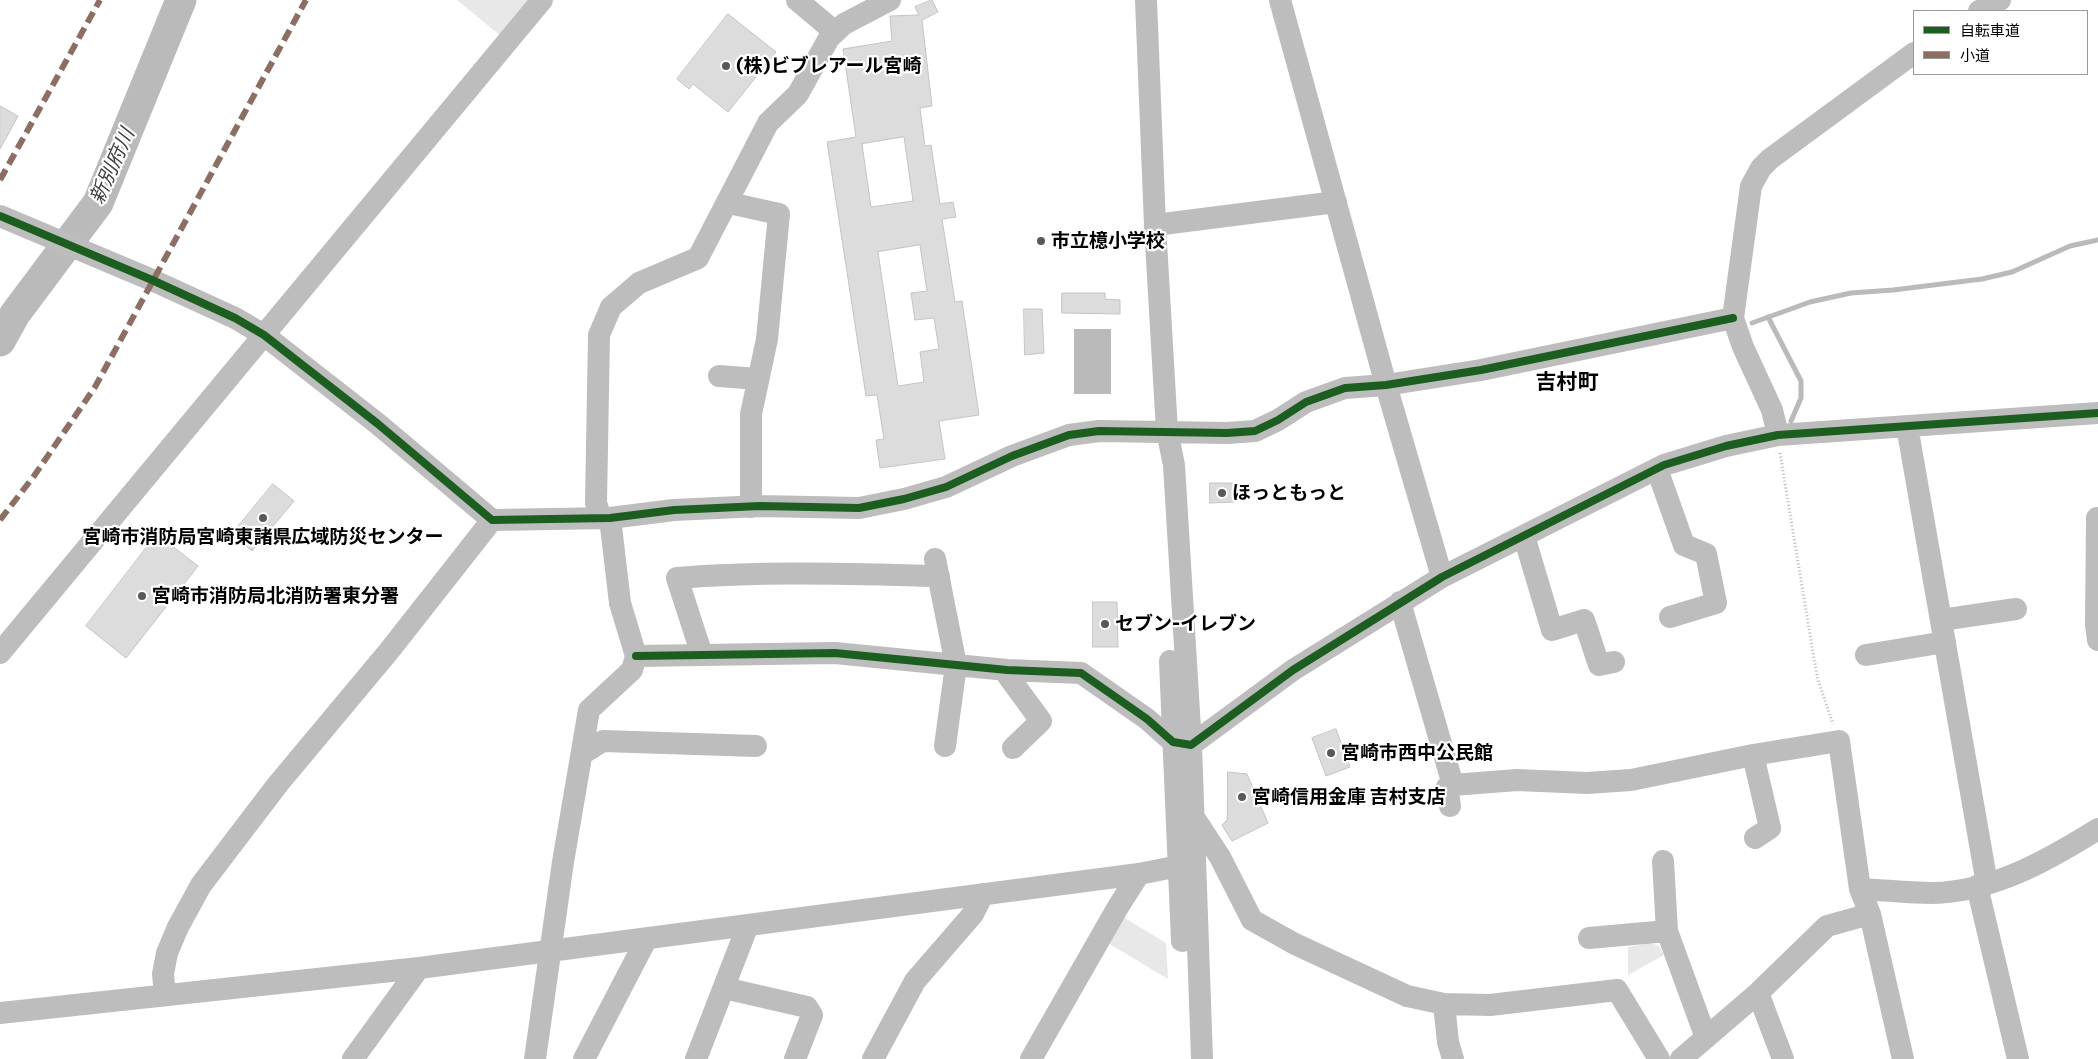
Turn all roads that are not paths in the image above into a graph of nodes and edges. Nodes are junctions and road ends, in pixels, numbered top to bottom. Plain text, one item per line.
1 (542, 0) edge
2 (797, 0) edge
3 (890, 0) edge
4 (1146, 0) edge
5 (1280, 0) edge
6 (2000, 0) edge
7 (1981, 10) edge
8 (835, 32) junction
9 (1913, 54) edge
10 (1336, 202) junction
11 (729, 203) junction
12 (0, 216) edge
13 (1154, 225) junction
14 (1733, 318) junction
15 (264, 335) junction
16 (719, 376) dead end
17 (758, 380) junction
18 (1386, 385) junction
19 (2098, 413) edge
20 (1907, 426) junction
21 (1167, 431) junction
22 (1778, 435) junction
23 (1657, 469) junction
24 (751, 507) junction
25 (605, 518) junction
26 (2097, 518) edge
27 (492, 520) junction
28 (1524, 536) junction
29 (1442, 577) junction
30 (1400, 602) junction
31 (2016, 609) dead end
32 (1670, 617) dead end
33 (1940, 620) junction
34 (2098, 640) edge
35 (1944, 642) junction
36 (0, 653) edge
37 (702, 655) junction
38 (1866, 655) dead end
39 (636, 656) junction
40 (1614, 662) dead end
41 (956, 665) junction
42 (1007, 670) junction
43 (1182, 743) junction
44 (756, 746) dead end
45 (945, 746) dead end
46 (1013, 748) dead end
47 (582, 754) junction
48 (1753, 755) junction
49 (1192, 816) junction
50 (2098, 829) edge
51 (1755, 838) dead end
52 (1662, 861) dead end
53 (1186, 864) junction
54 (1139, 874) junction
55 (1982, 885) junction
56 (1860, 889) junction
57 (984, 894) junction
58 (1870, 914) junction
59 (748, 925) junction
60 (1667, 931) junction
61 (647, 938) junction
62 (1589, 938) dead end
63 (550, 950) junction
64 (419, 968) junction
65 (724, 988) junction
66 (1758, 993) junction
67 (165, 995) junction
68 (1444, 1004) junction
69 (0, 1013) edge
70 (1706, 1038) junction
71 (353, 1059) edge
72 (535, 1059) edge
73 (584, 1059) edge
74 (696, 1059) edge
75 (794, 1059) edge
76 (873, 1059) edge
77 (1031, 1059) edge
78 (1189, 1059) edge
79 (1202, 1059) edge
80 (1453, 1059) edge
81 (1659, 1059) edge
82 (1681, 1059) edge
83 (1784, 1059) edge
84 (1903, 1059) edge
85 (2018, 1059) edge

1 - 15 street
2 - 8 street
3 - 8 street
4 - 13 street
5 - 10 street
6 - 7 street
8 - 11 street
9 - 14 street
10 - 13 street
10 - 18 street
11 - 17 street
11 - 25 street
12 - 15 street
13 - 21 street
14 - 18 street
14 - 22 street
15 - 27 street
15 - 36 street
16 - 17 street
17 - 24 street
18 - 21 street
18 - 29 street
19 - 20 street
20 - 22 street
20 - 33 street
21 - 24 street
21 - 43 street
22 - 23 street
23 - 28 street
23 - 32 street
24 - 25 street
25 - 27 street
25 - 39 street
26 - 34 street
27 - 67 street
28 - 29 street
28 - 40 street
29 - 30 street
30 - 43 street
30 - 48 street
31 - 33 street
33 - 35 street
35 - 38 street
35 - 55 street
37 - 39 street
37 - 41 street
37 - 41 street
39 - 47 street
41 - 42 street
41 - 45 street
42 - 43 street
42 - 46 street
43 - 49 street
43 - 53 street
44 - 47 street
47 - 63 street
48 - 51 street
48 - 56 street
49 - 53 street
49 - 68 street
50 - 55 street
52 - 60 street
53 - 54 street
53 - 78 street
53 - 79 street
54 - 57 street
54 - 77 street
55 - 56 street
55 - 85 street
56 - 58 street
57 - 59 street
57 - 76 street
58 - 66 street
58 - 84 street
59 - 61 street
59 - 65 street
60 - 62 street
60 - 70 street
61 - 63 street
61 - 73 street
63 - 64 street
63 - 72 street
64 - 67 street
64 - 71 street
65 - 74 street
65 - 75 street
66 - 70 street
66 - 83 street
67 - 69 street
68 - 80 street
68 - 81 street
70 - 82 street

